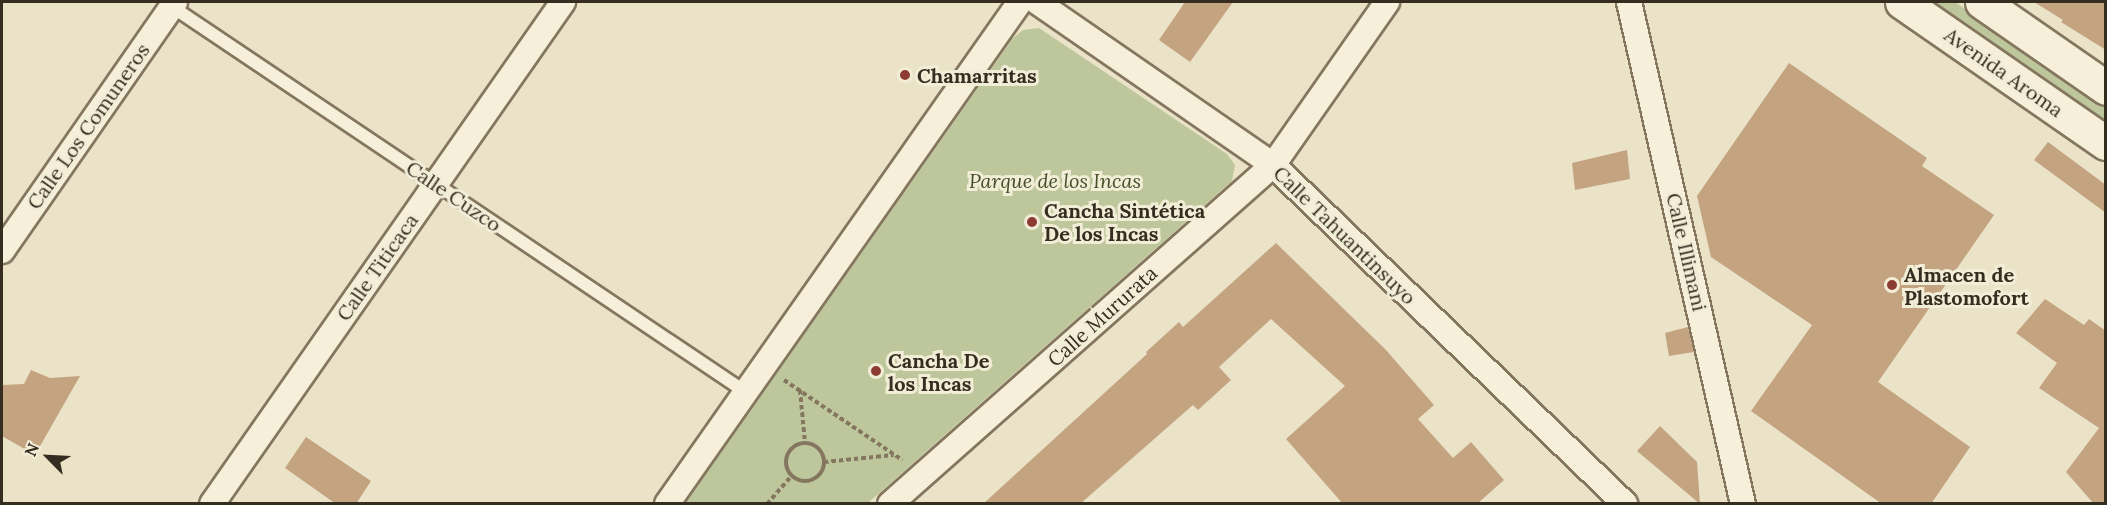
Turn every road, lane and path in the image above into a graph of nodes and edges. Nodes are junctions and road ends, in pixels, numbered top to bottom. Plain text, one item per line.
1 (563, 2) edge
2 (1020, 2) edge
3 (1037, 2) edge
4 (1387, 2) edge
5 (1629, 2) edge
6 (1902, 2) edge
7 (170, 3) edge
8 (2002, 7) edge
9 (2106, 87) edge
10 (2106, 143) edge
11 (1273, 165) junction
12 (435, 183) junction
13 (2, 251) edge
14 (778, 376) dead end
15 (800, 390) junction
16 (744, 392) junction
17 (805, 443) junction
18 (894, 455) junction
19 (824, 462) junction
20 (906, 463) dead end
21 (791, 476) junction
22 (894, 502) edge
23 (212, 504) edge
24 (667, 504) edge
25 (767, 504) edge
26 (1624, 504) edge
27 (1743, 504) edge

1 - 12 street, Calle Titicaca
2 - 16 street
3 - 11 street, Calle Tahuantinsuyo
4 - 11 street, Calle Mururata
5 - 27 street, Calle Illimani
6 - 10 main road, Avenida Aroma
7 - 12 lane, Calle Cuzco
7 - 13 street, Calle Los Comuneros
8 - 9 main road
11 - 22 street, Calle Mururata
11 - 26 street, Calle Tahuantinsuyo
12 - 16 lane, Calle Cuzco
12 - 23 street, Calle Titicaca
14 - 15 path
15 - 17 path
15 - 18 path
16 - 24 street
17 - 19 path
17 - 21 path
18 - 19 path
18 - 20 path
19 - 21 path
21 - 25 path

